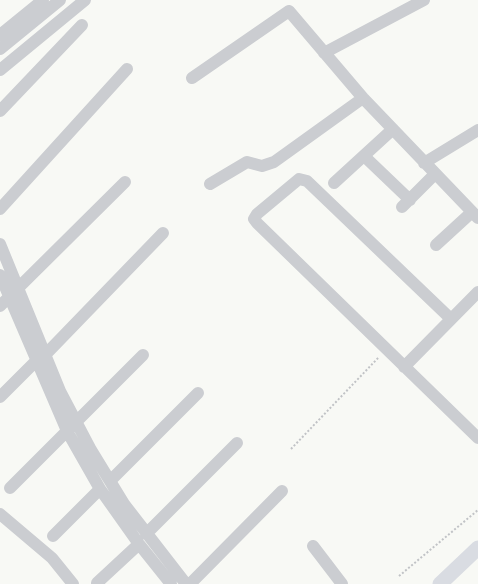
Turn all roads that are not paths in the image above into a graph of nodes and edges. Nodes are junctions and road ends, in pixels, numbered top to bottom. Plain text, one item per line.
1 (43, 0) edge
2 (60, 0) edge
3 (85, 0) edge
4 (424, 0) edge
5 (82, 25) dead end
6 (0, 35) edge
7 (0, 49) edge
8 (324, 53) junction
9 (128, 69) dead end
10 (0, 70) edge
11 (192, 78) dead end
12 (364, 98) junction
13 (0, 111) edge
14 (393, 130) junction
15 (478, 130) edge
16 (364, 156) junction
17 (424, 163) junction
18 (434, 174) junction
19 (125, 182) dead end
20 (334, 183) dead end
21 (210, 184) dead end
22 (0, 209) edge
23 (475, 215) edge
24 (163, 233) dead end
25 (0, 244) edge
26 (436, 245) dead end
27 (0, 275) edge
28 (19, 288) junction
29 (478, 292) edge
30 (10, 296) junction
31 (0, 306) edge
32 (451, 319) junction
33 (143, 355) dead end
34 (40, 358) junction
35 (404, 367) junction
36 (198, 393) dead end
37 (0, 397) edge
38 (71, 426) junction
39 (478, 438) edge
40 (237, 443) dead end
41 (110, 481) junction
42 (10, 488) dead end
43 (100, 489) junction
44 (282, 491) dead end
45 (0, 514) edge
46 (146, 534) junction
47 (53, 536) dead end
48 (138, 544) junction
49 (313, 546) dead end
50 (478, 548) edge
51 (97, 583) dead end
52 (73, 584) edge
53 (171, 584) edge
54 (186, 584) edge
55 (190, 584) edge
56 (342, 584) edge
57 (440, 584) edge

1 - 6 street
2 - 7 street
3 - 10 street
4 - 8 street
5 - 13 street
8 - 11 street
8 - 12 street
9 - 22 street
12 - 14 street
12 - 21 street
14 - 16 street
14 - 17 street
15 - 17 street
16 - 18 street
16 - 20 street
17 - 18 street
18 - 23 street
19 - 28 street
23 - 26 street
24 - 34 street
25 - 28 street
27 - 30 street
28 - 30 street
28 - 34 street
29 - 32 street
30 - 31 street
30 - 34 street
32 - 35 street
32 - 35 street
33 - 38 street
34 - 37 street
34 - 38 street
35 - 39 street
36 - 41 street
38 - 41 street
38 - 42 street
38 - 43 street
40 - 46 street
41 - 46 street
43 - 47 street
43 - 48 street
44 - 55 street
45 - 52 street
46 - 54 street
48 - 51 street
48 - 53 street
49 - 56 street
50 - 57 main road

